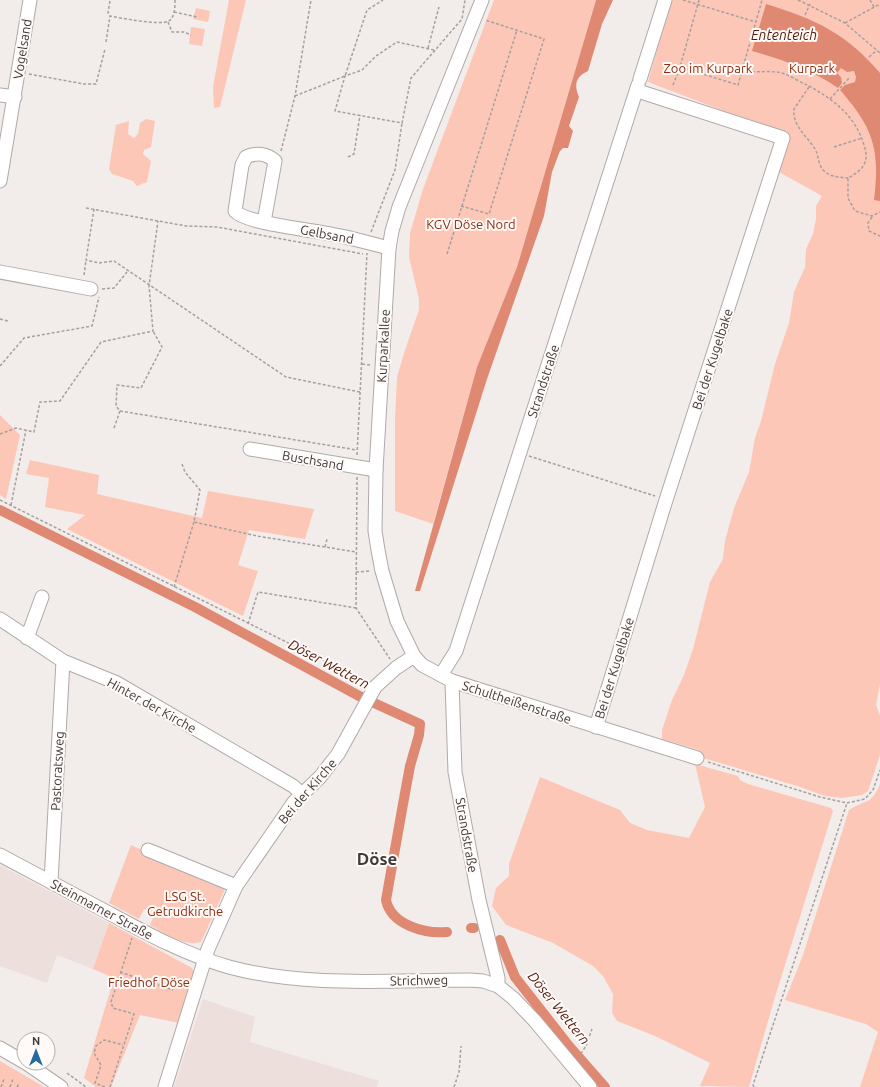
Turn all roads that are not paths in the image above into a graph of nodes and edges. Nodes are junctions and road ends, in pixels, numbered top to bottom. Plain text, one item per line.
1 (30, 0) edge
2 (482, 0) edge
3 (665, 0) edge
4 (639, 85) junction
5 (0, 95) edge
6 (14, 97) junction
7 (0, 181) edge
8 (264, 222) junction
9 (389, 248) junction
10 (0, 272) edge
11 (93, 290) road end
12 (250, 450) dead end
13 (376, 470) junction
14 (42, 597) dead end
15 (0, 619) edge
16 (27, 638) junction
17 (414, 656) junction
18 (63, 661) junction
19 (446, 678) junction
20 (596, 727) junction
21 (696, 758) road end
22 (302, 794) junction
23 (148, 850) dead end
24 (0, 855) edge
25 (51, 882) junction
26 (236, 886) junction
27 (205, 960) junction
28 (498, 986) junction
29 (0, 1048) edge
30 (16, 1057) edge
31 (38, 1071) edge
32 (61, 1087) edge
33 (165, 1087) edge
34 (590, 1087) edge

1 - 6 street, Vogelsand
2 - 9 street, Kurparkallee
3 - 4 street, Strandstraße
4 - 19 street, Strandstraße
4 - 20 street, Bei der Kugelbake
5 - 6 street, Vogelsand
6 - 7 street, Vogelsand
8 - 8 street, Gelbsand
8 - 9 street, Gelbsand
9 - 13 street, Kurparkallee
10 - 11 street
12 - 13 street, Buschsand
13 - 17 street, Kurparkallee
14 - 16 street
15 - 16 street, Hinter der Kirche
16 - 18 street, Hinter der Kirche
17 - 19 street, Kurparkallee
17 - 22 street, Bei der Kirche
18 - 22 street, Hinter der Kirche
18 - 25 street, Pastoratsweg
19 - 20 street, Schultheißenstraße
19 - 28 street, Strandstraße
20 - 21 street, Schultheißenstraße
22 - 26 street, Bei der Kirche
23 - 26 street
24 - 25 street, Steinmarner Straße
25 - 27 street, Steinmarner Straße
26 - 27 street, Bei der Kirche
27 - 28 street, Strichweg
27 - 33 street, Bei der Kirche
28 - 34 street, Strichweg
29 - 30 street
31 - 32 street

